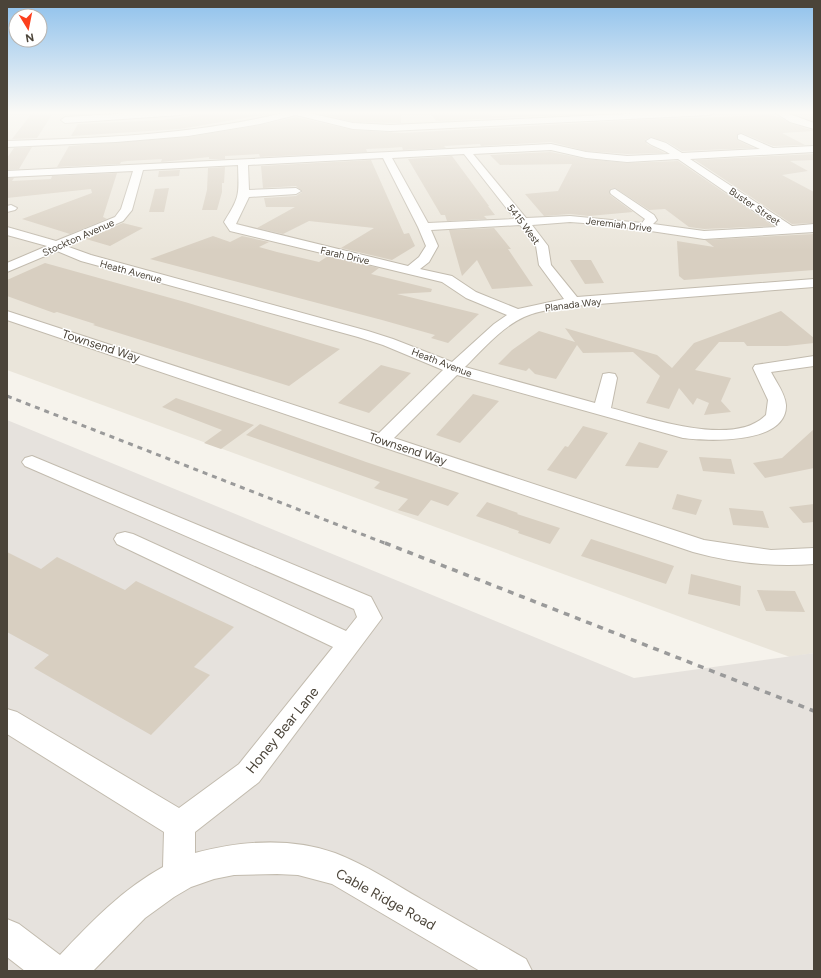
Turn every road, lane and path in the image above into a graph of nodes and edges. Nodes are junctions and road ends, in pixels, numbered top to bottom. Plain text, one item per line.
1 (312, 159) edge
2 (388, 159) edge
3 (472, 159) edge
4 (684, 159) edge
5 (243, 162) junction
6 (39, 164) dead end
7 (139, 167) junction
8 (34, 173) junction
9 (7, 174) edge
10 (296, 191) dead end
11 (615, 192) dead end
12 (244, 194) junction
13 (523, 220) junction
14 (424, 227) junction
15 (645, 227) junction
16 (814, 228) edge
17 (790, 230) junction
18 (7, 231) edge
19 (320, 234) dead end
20 (301, 245) junction
21 (57, 246) junction
22 (7, 268) edge
23 (411, 270) junction
24 (814, 283) edge
25 (572, 302) junction
26 (518, 314) junction
27 (7, 315) edge
28 (814, 361) edge
29 (454, 369) junction
30 (609, 378) dead end
31 (602, 410) junction
32 (382, 440) junction
33 (32, 462) dead end
34 (125, 539) dead end
35 (814, 556) edge
36 (350, 644) junction
37 (7, 720) edge
38 (180, 825) junction
39 (179, 876) junction
40 (7, 936) edge
41 (53, 971) edge
42 (68, 971) edge
43 (514, 971) edge

1 - 5 street
2 - 14 street
3 - 13 street, 5415 West
4 - 17 street, Buster Street
5 - 7 street
5 - 12 street, Farah Drive
6 - 8 street
7 - 8 street
7 - 21 street, Stockton Avenue
8 - 9 street
10 - 12 street
11 - 15 street
12 - 20 street, Farah Drive
13 - 14 street, Jeremiah Drive
13 - 15 street, Jeremiah Drive
13 - 25 street, 5415 West
14 - 23 street
15 - 17 street, Jeremiah Drive
16 - 17 street, Jeremiah Drive
18 - 21 street, Heath Avenue
19 - 20 street
20 - 23 street, Farah Drive
21 - 22 street, Stockton Avenue
21 - 29 street, Heath Avenue
23 - 26 street, Farah Drive
24 - 25 street, Planada Way
25 - 26 street, Planada Way
26 - 29 street, Planada Way
27 - 32 street, Townsend Way
28 - 31 street, Heath Avenue
29 - 31 street, Heath Avenue
29 - 32 street, Planada Way
30 - 31 street
32 - 35 street, Townsend Way
33 - 36 street, Honey Bear Lane
34 - 36 street
36 - 38 street, Honey Bear Lane
37 - 38 street
38 - 39 street
39 - 42 street, Cable Ridge Road
39 - 43 street, Cable Ridge Road
40 - 41 street

